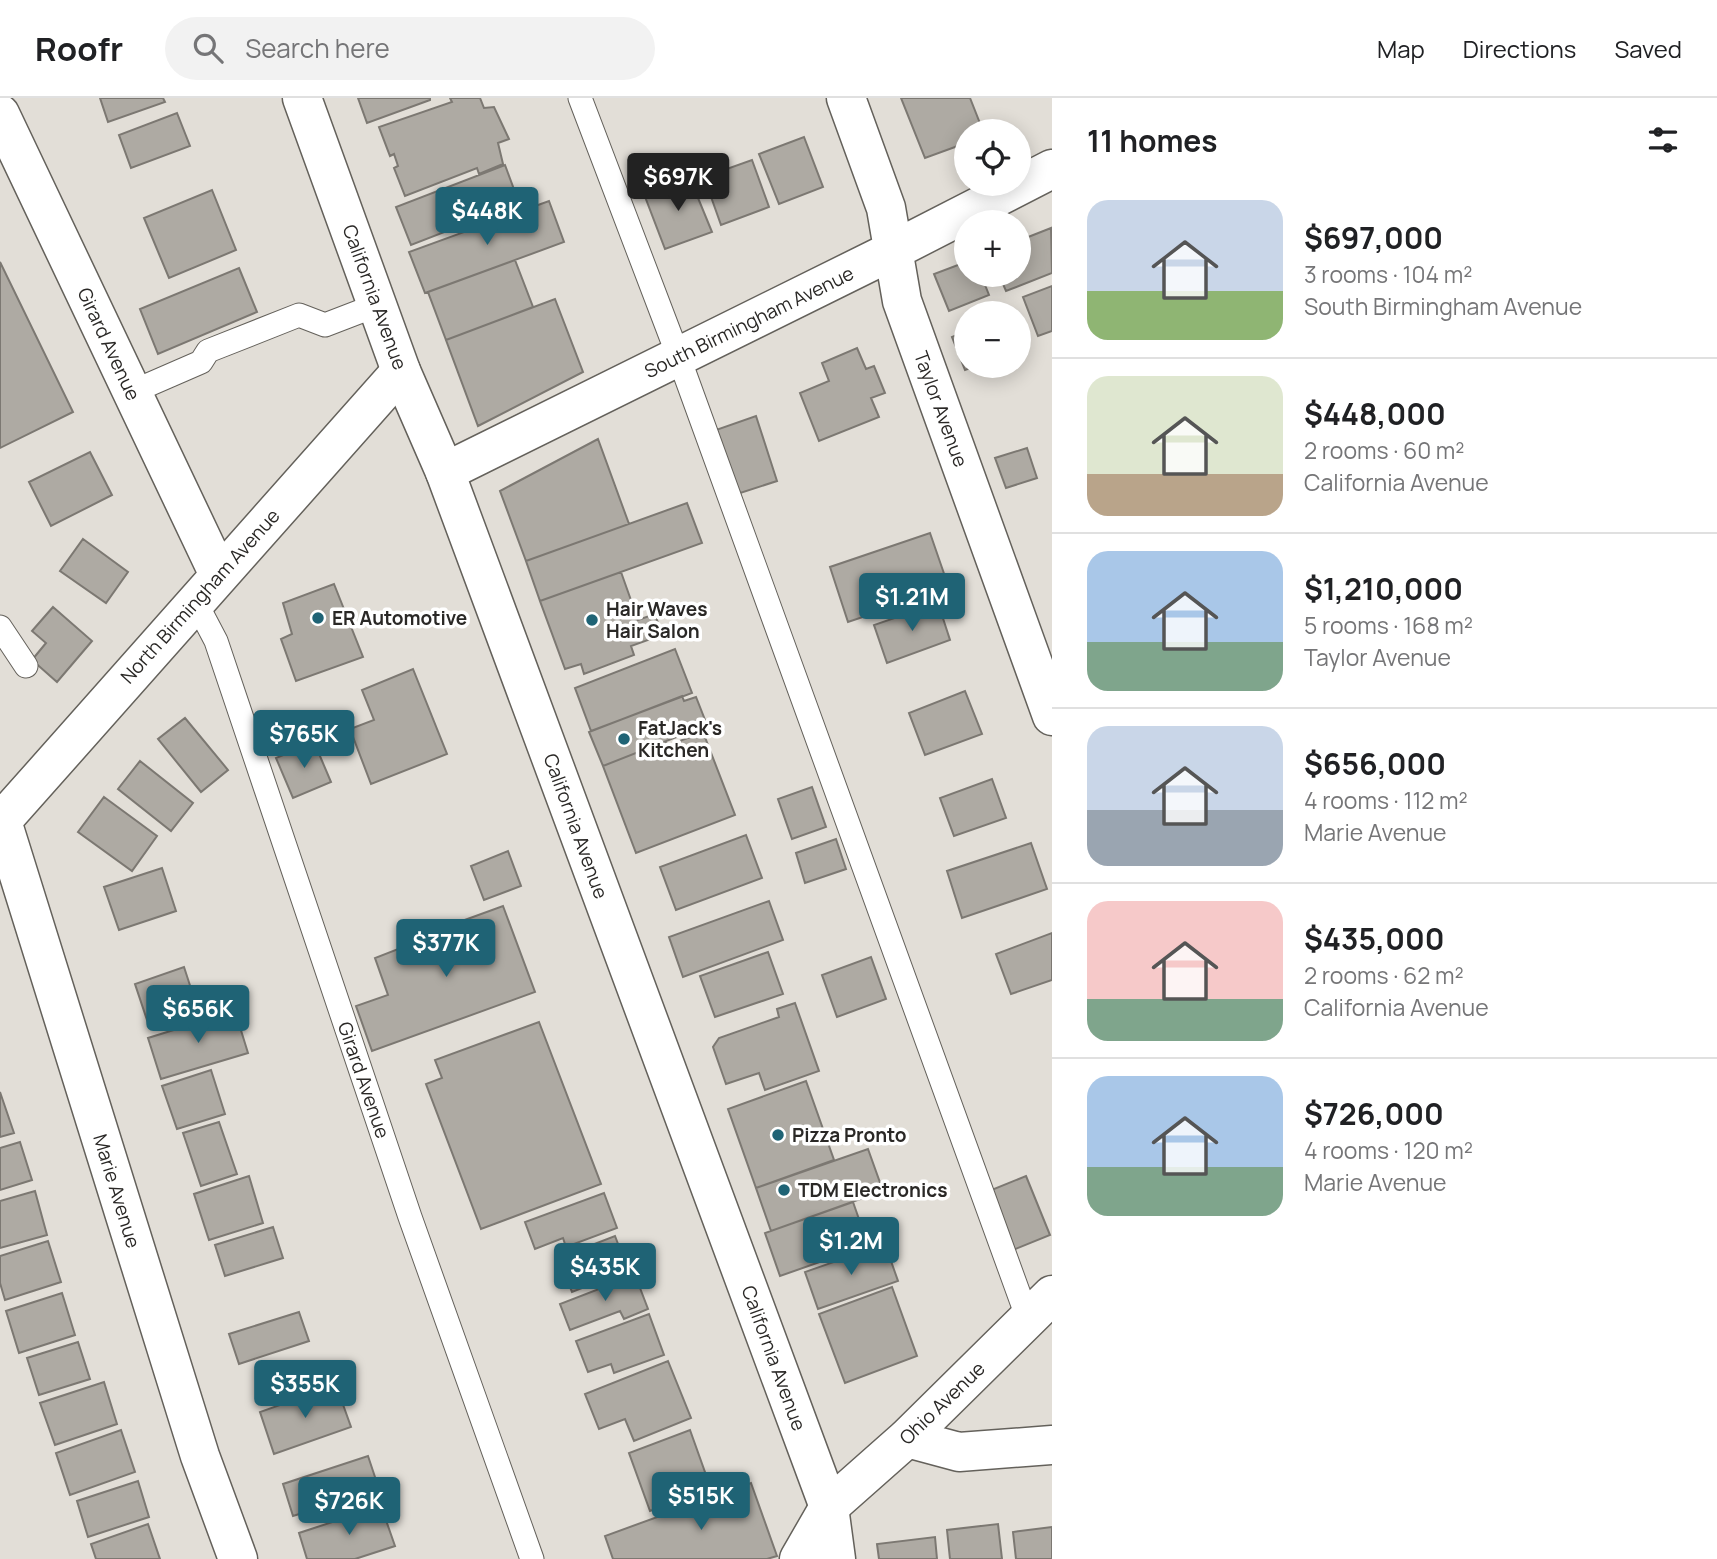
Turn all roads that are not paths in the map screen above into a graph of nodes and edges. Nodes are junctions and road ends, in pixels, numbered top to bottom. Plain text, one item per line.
1 (302, 98) edge
2 (580, 98) edge
3 (846, 98) edge
4 (0, 114) edge
5 (1052, 169) edge
6 (892, 251) junction
7 (377, 305) junction
8 (679, 358) junction
9 (401, 371) junction
10 (132, 392) junction
11 (445, 472) junction
12 (207, 588) junction
13 (0, 627) edge
14 (26, 666) dead end
15 (1052, 716) edge
16 (1, 822) edge
17 (1040, 1307) edge
18 (907, 1438) junction
19 (1052, 1445) edge
20 (829, 1507) junction
21 (238, 1559) edge
22 (532, 1559) edge
23 (799, 1559) edge
24 (836, 1559) edge

1 - 7 street, California Avenue
2 - 8 lane
3 - 6 street, Taylor Avenue
4 - 10 street, Girard Avenue
5 - 6 street, South Birmingham Avenue
6 - 8 street, South Birmingham Avenue
6 - 15 street, Taylor Avenue
7 - 9 street, California Avenue
7 - 10 lane
8 - 11 street, South Birmingham Avenue
8 - 17 lane
9 - 11 street, California Avenue
9 - 12 street, North Birmingham Avenue
10 - 12 street, Girard Avenue
11 - 20 street, California Avenue
12 - 16 street, North Birmingham Avenue
12 - 22 lane, Girard Avenue
13 - 14 lane
16 - 21 street, Marie Avenue
17 - 18 street, Ohio Avenue
18 - 19 street
18 - 20 street, Ohio Avenue
20 - 23 street, Ohio Avenue
20 - 24 street, California Avenue

